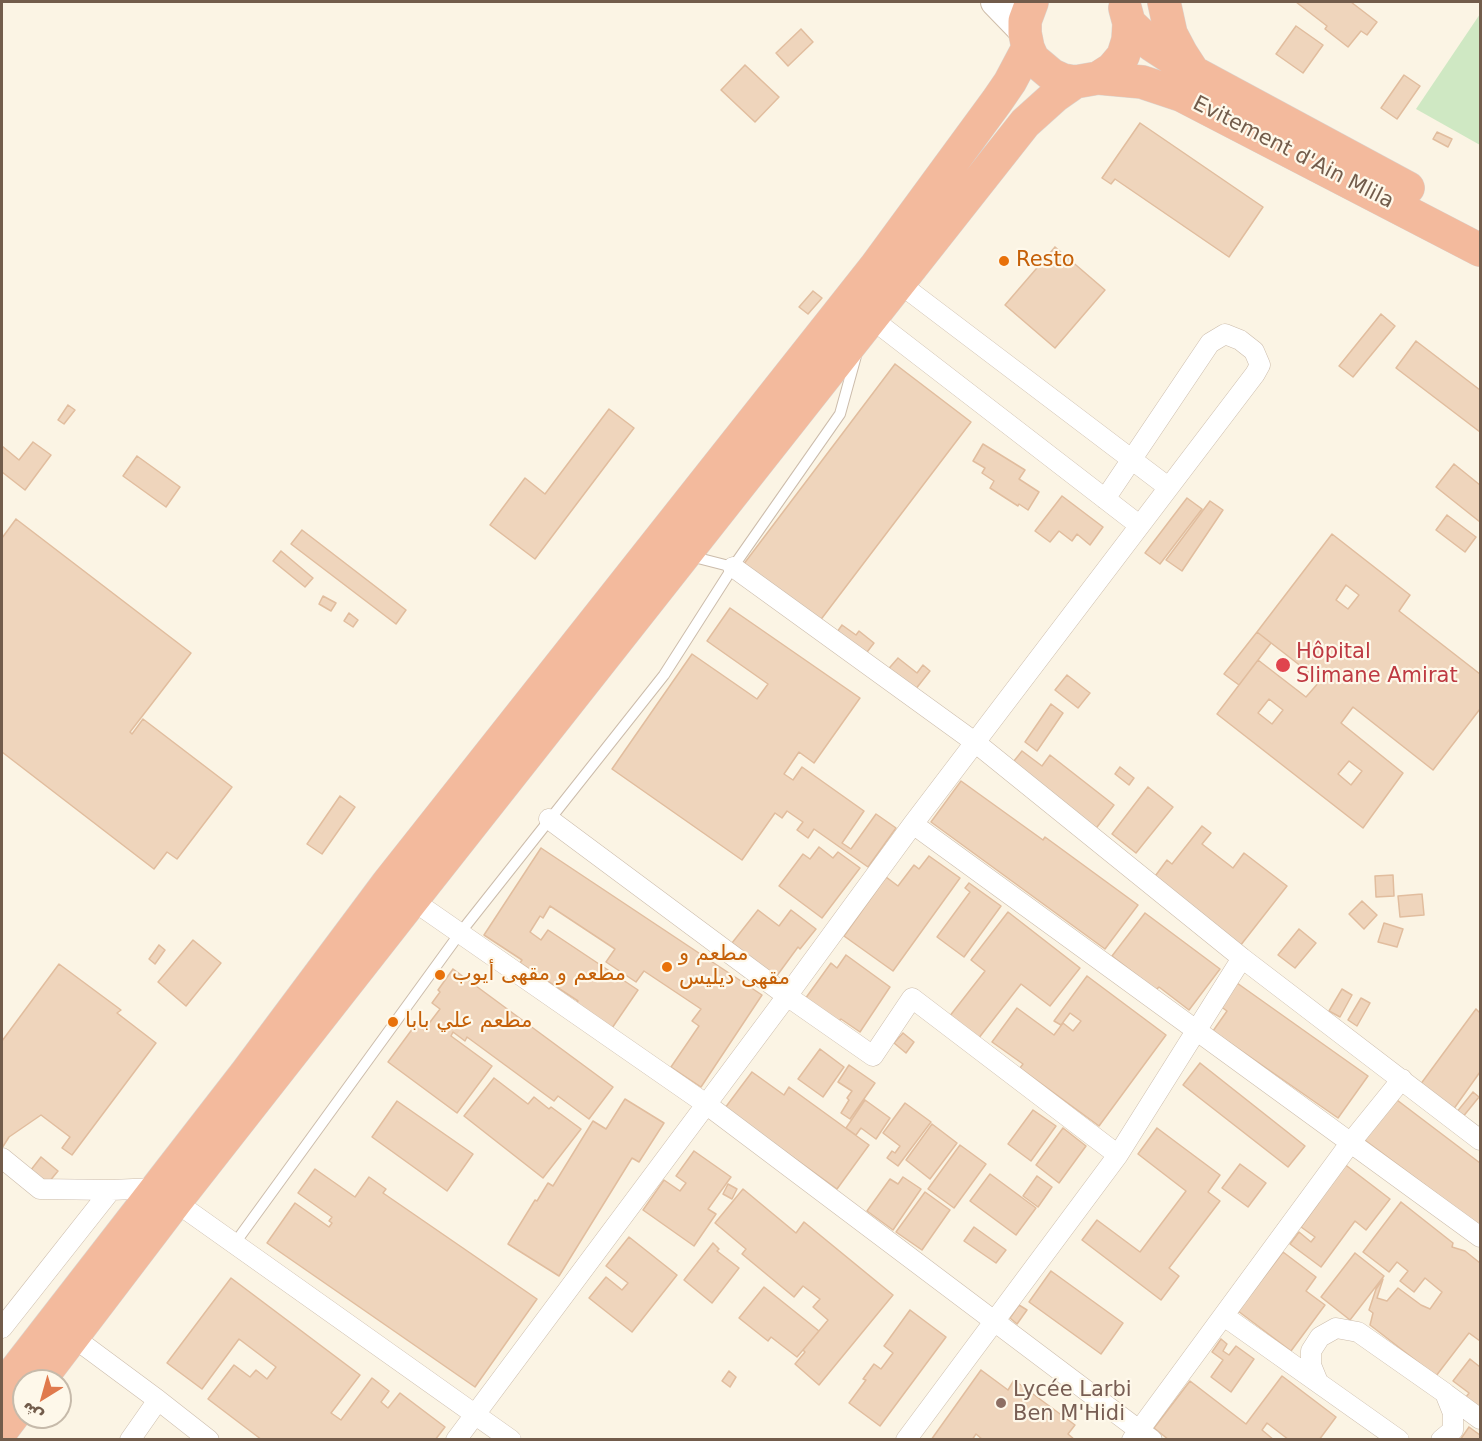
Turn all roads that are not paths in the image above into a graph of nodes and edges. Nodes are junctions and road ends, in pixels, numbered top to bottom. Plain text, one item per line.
1 (995, 2) edge
2 (1032, 2) edge
3 (1164, 2) edge
4 (1128, 11) edge
5 (1026, 41) junction
6 (1193, 72) junction
7 (1086, 80) junction
8 (1480, 228) edge
9 (1480, 250) edge
10 (899, 283) junction
11 (861, 317) junction
12 (1131, 458) junction
13 (1168, 487) junction
14 (1105, 499) junction
15 (1139, 525) junction
16 (685, 555) junction
17 (733, 567) junction
18 (976, 743) junction
19 (549, 819) junction
20 (913, 824) junction
21 (400, 892) junction
22 (460, 933) junction
23 (1242, 958) junction
24 (787, 996) junction
25 (1196, 1028) junction
26 (1402, 1079) junction
27 (706, 1104) junction
28 (1480, 1140) edge
29 (1351, 1142) junction
30 (1118, 1155) junction
31 (2, 1158) edge
32 (111, 1190) junction
33 (166, 1195) junction
34 (1480, 1237) edge
35 (236, 1243) junction
36 (1224, 1316) junction
37 (993, 1320) junction
38 (2, 1328) edge
39 (73, 1337) junction
40 (48, 1369) edge
41 (1318, 1382) junction
42 (2, 1388) edge
43 (1445, 1393) junction
44 (158, 1400) junction
45 (475, 1414) junction
46 (12, 1417) edge
47 (1480, 1419) edge
48 (2, 1430) edge
49 (1141, 1436) edge
50 (130, 1440) edge
51 (209, 1440) edge
52 (456, 1440) edge
53 (511, 1440) edge
54 (906, 1440) edge
55 (1399, 1440) edge
56 (1441, 1440) edge

1 - 5 main road
2 - 5 highway
3 - 6 highway
4 - 6 highway, Evitement d'Ain Mlila
4 - 7 highway
5 - 7 highway, Evitement d'Ain Mlila
5 - 11 highway
6 - 8 highway, Evitement d'Ain Mlila
7 - 9 highway, Evitement d'Ain Mlila
7 - 10 highway
10 - 11 highway
10 - 12 street
11 - 14 street
11 - 16 highway
11 - 17 lane
11 - 21 highway
12 - 13 street
12 - 13 street
12 - 14 street
13 - 15 street
14 - 15 street
15 - 18 street
16 - 17 lane
16 - 21 highway
17 - 18 street
17 - 19 lane
18 - 20 street
18 - 23 street
19 - 22 lane
19 - 24 street
20 - 24 street
20 - 25 street
21 - 22 street
21 - 33 highway
22 - 27 street
22 - 35 lane
23 - 25 street
23 - 26 street
24 - 27 street
24 - 30 street
25 - 29 street
25 - 30 street
26 - 28 street
26 - 29 street
27 - 37 street
27 - 45 street
29 - 34 street
29 - 36 street
30 - 37 street
31 - 32 street
32 - 33 street
32 - 38 street
33 - 35 street
33 - 39 highway
33 - 42 highway
35 - 45 street
36 - 41 street
36 - 49 street
37 - 49 street
37 - 54 street
39 - 40 highway
39 - 44 street
41 - 43 street
41 - 55 street
43 - 47 street
43 - 56 street
44 - 50 street
44 - 51 street
45 - 52 street
45 - 53 street
46 - 48 highway

